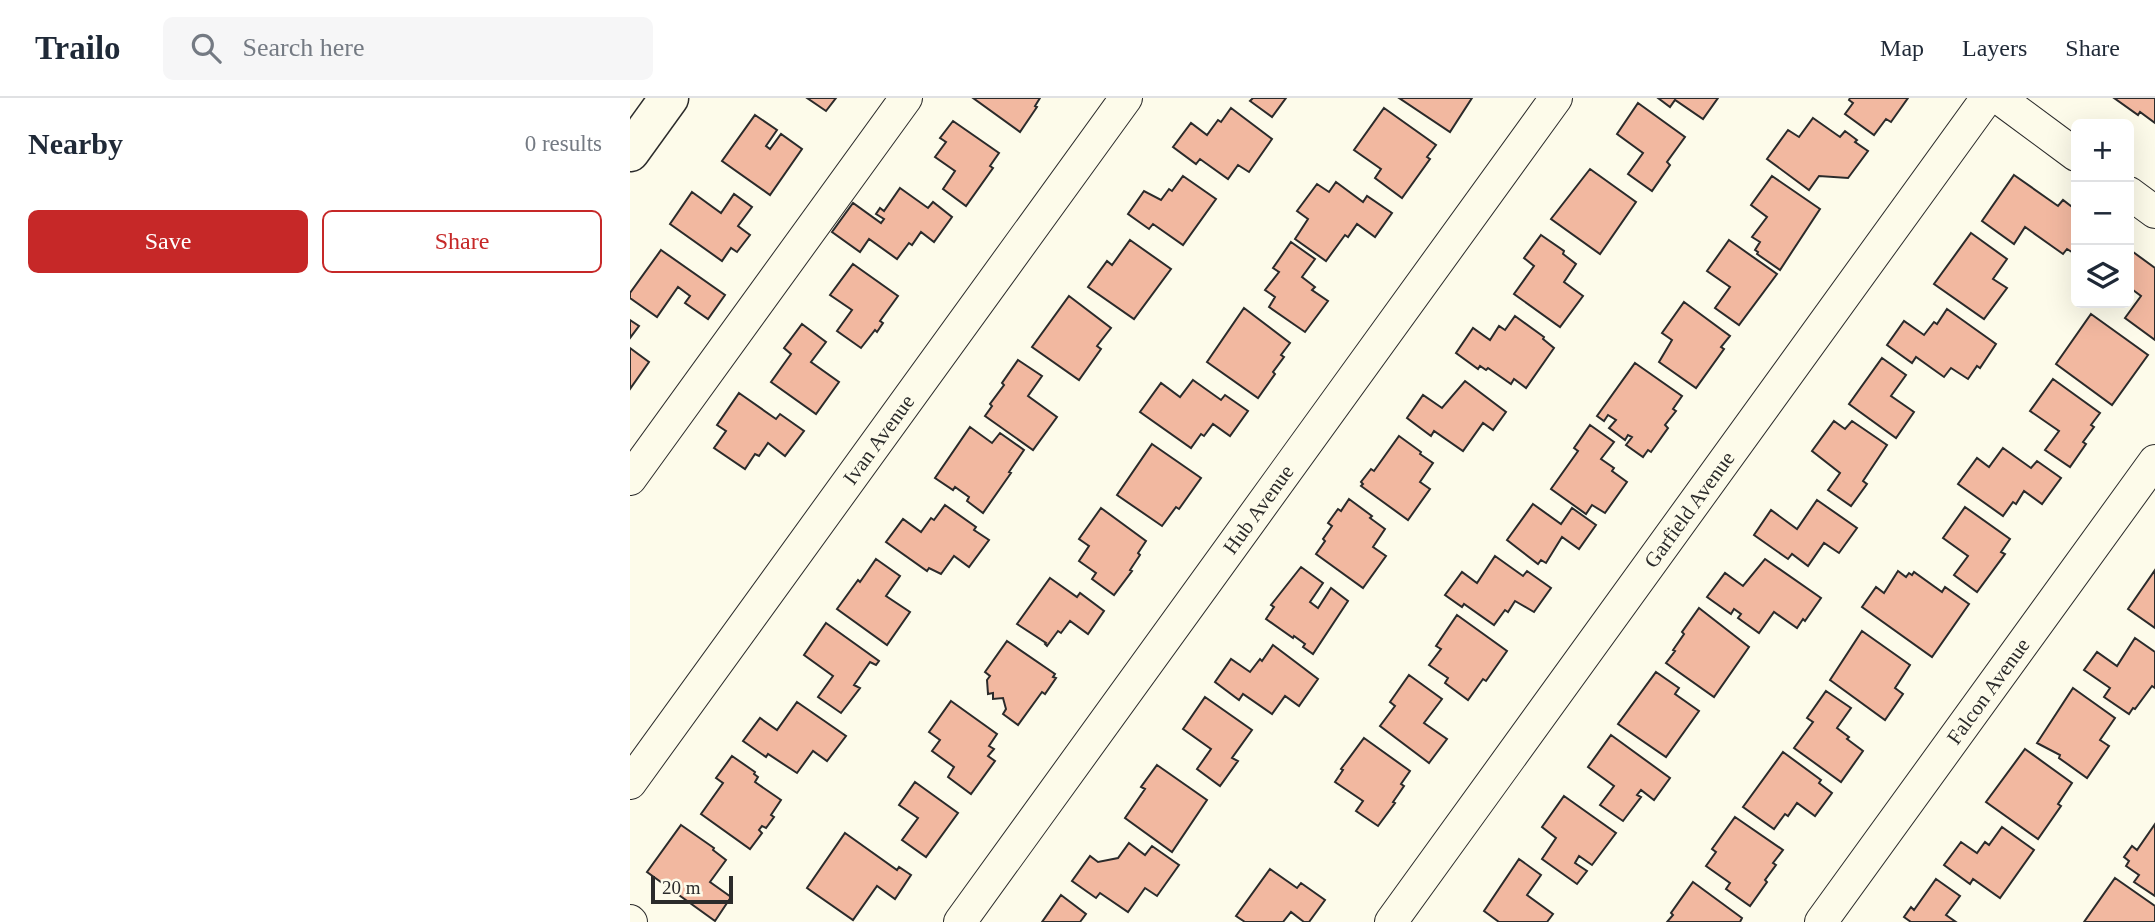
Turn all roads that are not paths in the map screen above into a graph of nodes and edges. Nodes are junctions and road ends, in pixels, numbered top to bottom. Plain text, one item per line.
1 (669, 98) edge
2 (906, 98) edge
3 (1126, 98) edge
4 (1556, 98) edge
5 (1987, 98) edge
6 (1999, 98) edge
7 (2071, 151) edge
8 (630, 152) edge
9 (2134, 197) edge
10 (2155, 212) edge
11 (2155, 461) edge
12 (630, 479) edge
13 (630, 783) edge
14 (960, 922) edge
15 (1391, 922) edge
16 (1821, 922) edge

1 - 8 main road
2 - 12 street
3 - 13 street, Ivan Avenue
4 - 14 street, Hub Avenue
5 - 15 street, Garfield Avenue
6 - 7 street
9 - 10 street
11 - 16 street, Falcon Avenue

